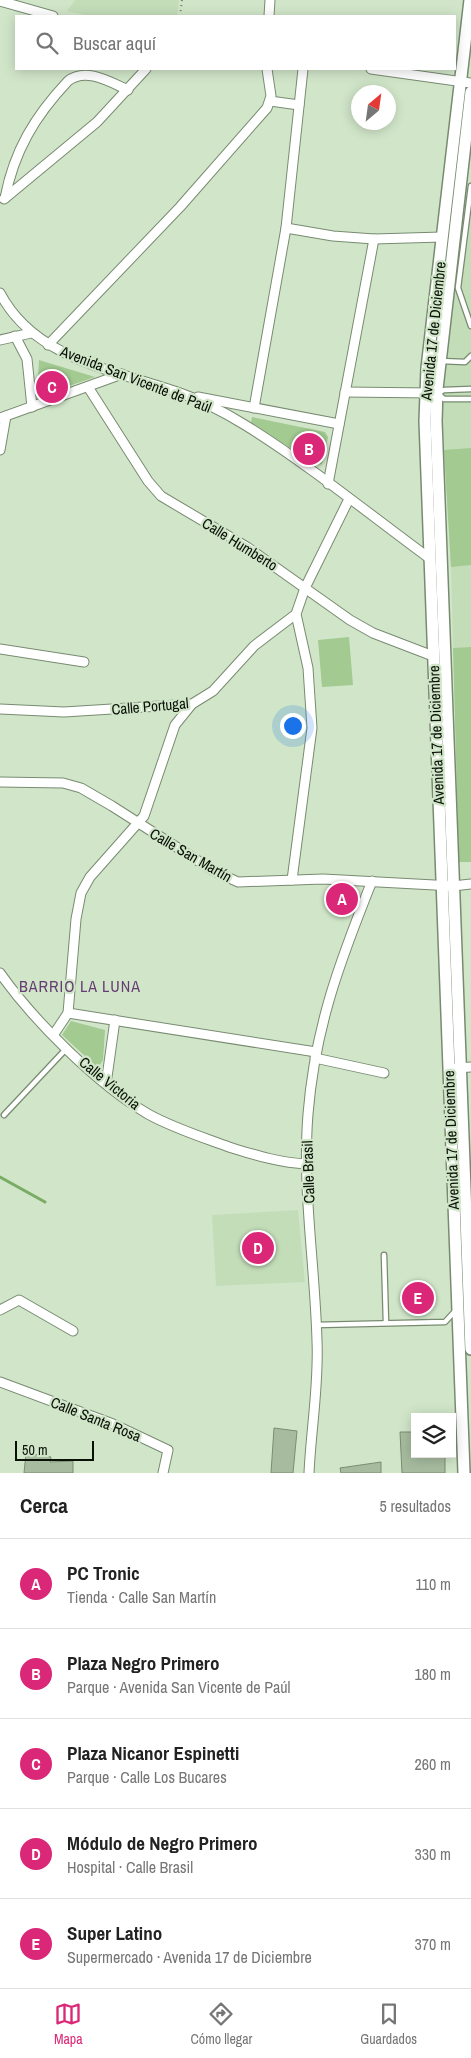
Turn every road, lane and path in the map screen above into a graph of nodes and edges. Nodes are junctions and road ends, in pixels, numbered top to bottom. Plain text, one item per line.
1 (182, 0) edge
2 (270, 0) edge
3 (470, 0) edge
4 (0, 1) edge
5 (49, 15) edge
6 (180, 15) edge
7 (269, 15) edge
8 (145, 70) edge
9 (268, 70) edge
10 (303, 70) edge
11 (378, 70) edge
12 (466, 82) edge
13 (128, 90) junction
14 (471, 92) edge
15 (270, 101) junction
16 (299, 106) junction
17 (467, 165) edge
18 (471, 186) edge
19 (2, 200) edge
20 (286, 228) junction
21 (442, 237) junction
22 (374, 239) junction
23 (0, 293) edge
24 (471, 326) edge
25 (32, 332) junction
26 (15, 336) junction
27 (0, 340) edge
28 (48, 345) junction
29 (471, 356) edge
30 (440, 360) junction
31 (122, 374) junction
32 (88, 387) junction
33 (471, 389) edge
34 (345, 392) junction
35 (181, 393) junction
36 (431, 393) junction
37 (471, 399) edge
38 (32, 408) junction
39 (254, 408) junction
40 (3, 417) edge
41 (339, 424) junction
42 (0, 450) edge
43 (328, 484) junction
44 (348, 499) junction
45 (430, 558) junction
46 (305, 588) junction
47 (296, 614) junction
48 (0, 649) edge
49 (433, 656) junction
50 (84, 662) dead end
51 (192, 704) junction
52 (0, 709) edge
53 (0, 782) edge
54 (138, 824) junction
55 (292, 880) junction
56 (372, 881) junction
57 (471, 884) edge
58 (447, 885) junction
59 (0, 973) edge
60 (68, 1013) junction
61 (115, 1020) junction
62 (54, 1034) junction
63 (67, 1047) junction
64 (316, 1055) junction
65 (460, 1068) edge
66 (384, 1073) dead end
67 (460, 1083) edge
68 (106, 1084) junction
69 (4, 1115) dead end
70 (307, 1164) junction
71 (384, 1255) dead end
72 (0, 1310) edge
73 (464, 1316) edge
74 (386, 1323) junction
75 (316, 1324) junction
76 (73, 1332) dead end
77 (471, 1349) edge
78 (0, 1382) edge
79 (163, 1473) edge
80 (308, 1473) edge
81 (464, 1473) edge

1 - 6 path
2 - 7 street
3 - 12 street, Avenida 17 de Diciembre
4 - 5 street
8 - 13 street
9 - 15 street
10 - 16 street
11 - 12 street
12 - 21 street, Avenida 17 de Diciembre
13 - 19 street
13 - 19 street
14 - 17 street, Avenida 17 de Diciembre
15 - 16 street
15 - 28 street
16 - 20 street
17 - 30 street, Avenida 17 de Diciembre
18 - 24 lane
20 - 22 street
20 - 39 street
21 - 22 street
21 - 36 street, Avenida 17 de Diciembre
22 - 34 street
23 - 25 street, Avenida San Vicente de Paúl
25 - 26 street
25 - 28 street, Avenida San Vicente de Paúl
26 - 27 street
26 - 38 street
28 - 31 street, Avenida San Vicente de Paúl
29 - 30 lane
30 - 36 street, Avenida 17 de Diciembre
31 - 32 street
31 - 35 street, Avenida San Vicente de Paúl
32 - 38 street
32 - 46 street, Calle Humberto
33 - 36 lane
34 - 36 street
34 - 41 street
35 - 39 street
35 - 43 street, Avenida San Vicente de Paúl
36 - 37 lane
36 - 45 street, Avenida 17 de Diciembre
36 - 58 street, Avenida 17 de Diciembre
38 - 40 street
39 - 41 street
40 - 42 street
41 - 43 street
43 - 44 street, Avenida San Vicente de Paúl
44 - 45 street, Avenida San Vicente de Paúl
44 - 46 street
45 - 49 street, Avenida 17 de Diciembre
46 - 47 street
46 - 49 street, Calle Humberto
47 - 51 street, Calle Portugal
47 - 55 street
48 - 50 street
49 - 58 street, Avenida 17 de Diciembre
51 - 52 street, Calle Portugal
51 - 54 street
53 - 54 street, Calle San Martín
54 - 55 street, Calle San Martín
54 - 60 street
55 - 56 street, Calle San Martín
56 - 58 street, Calle San Martín
56 - 64 street, Calle Brasil
57 - 58 street, Calle San Martín
58 - 65 street, Avenida 17 de Diciembre
59 - 62 street, Calle Victoria
60 - 61 street
60 - 62 street
61 - 64 street
61 - 68 street
62 - 63 street, Calle Victoria
63 - 68 street, Calle Victoria
63 - 69 lane
64 - 66 street
64 - 70 street, Calle Brasil
65 - 67 street, Avenida 17 de Diciembre
67 - 73 street, Avenida 17 de Diciembre
68 - 70 street, Calle Victoria
70 - 75 street, Calle Brasil
71 - 74 lane
72 - 76 street
73 - 74 lane
73 - 77 street, Avenida 17 de Diciembre
73 - 81 street, Avenida 17 de Diciembre
74 - 75 lane
75 - 80 street, Calle Brasil
78 - 79 street, Calle Santa Rosa

